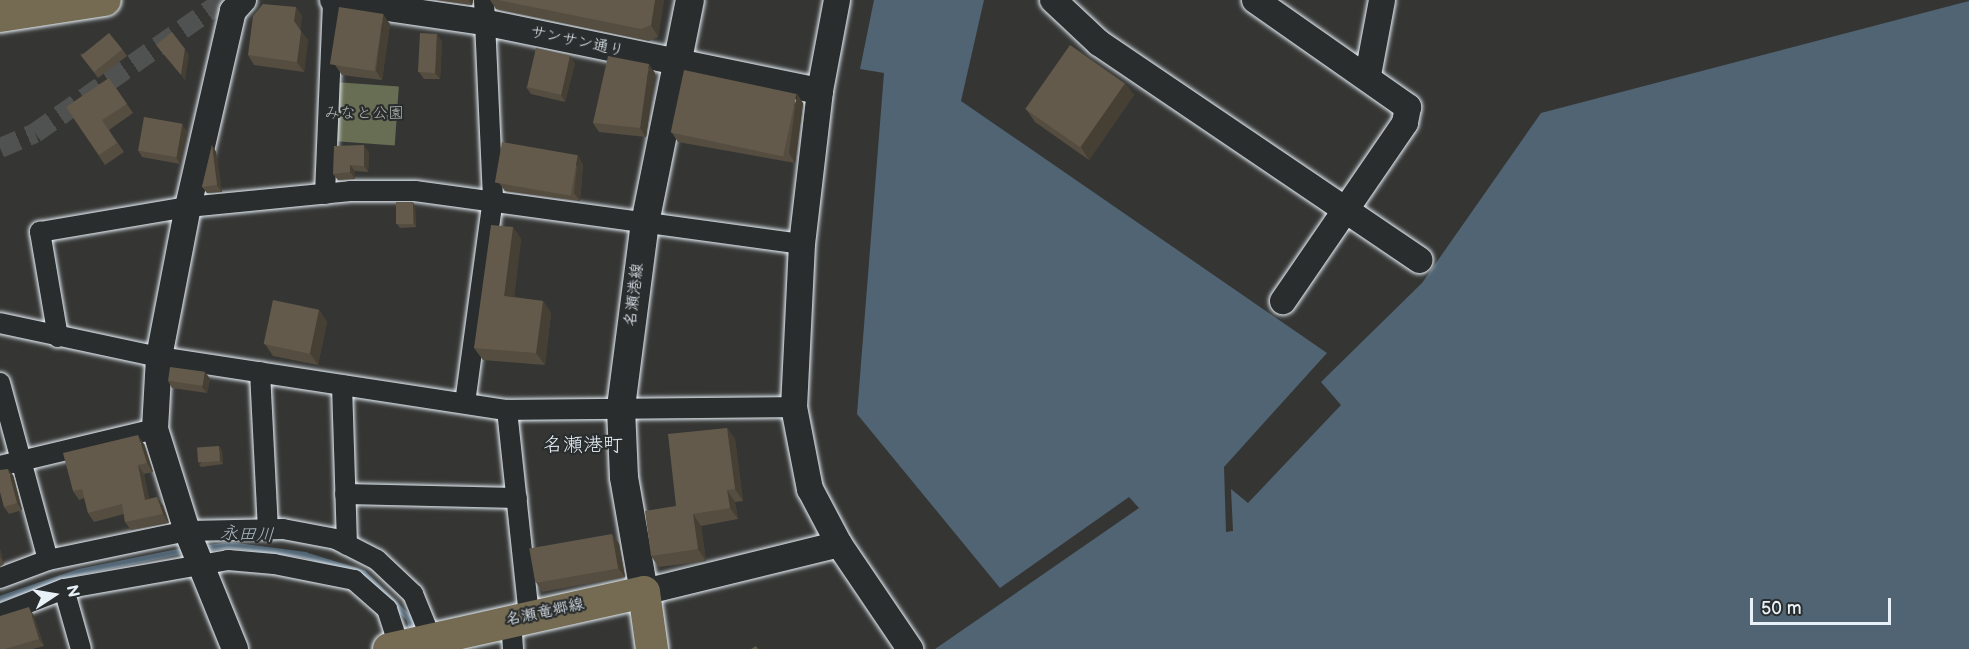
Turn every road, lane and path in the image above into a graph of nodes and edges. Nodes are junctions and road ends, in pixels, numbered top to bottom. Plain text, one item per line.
1 (105, 0) edge
2 (243, 0) edge
3 (333, 0) edge
4 (690, 0) edge
5 (837, 0) edge
6 (1053, 0) edge
7 (1256, 0) edge
8 (1382, 0) edge
9 (484, 11) edge
10 (0, 16) edge
11 (676, 64) junction
12 (1368, 75) junction
13 (820, 91) junction
14 (325, 194) junction
15 (493, 198) junction
16 (188, 207) junction
17 (1346, 209) junction
18 (645, 223) junction
19 (802, 244) junction
20 (1420, 260) dead end
21 (1283, 301) dead end
22 (0, 323) edge
23 (58, 338) junction
24 (159, 357) junction
25 (260, 372) junction
26 (0, 383) edge
27 (342, 385) junction
28 (465, 403) junction
29 (621, 407) junction
30 (794, 407) junction
31 (507, 410) junction
32 (155, 429) junction
33 (21, 461) junction
34 (0, 466) edge
35 (345, 494) junction
36 (517, 498) junction
37 (268, 530) junction
38 (188, 531) junction
39 (346, 544) junction
40 (839, 544) junction
41 (48, 560) junction
42 (203, 567) junction
43 (0, 578) edge
44 (64, 589) junction
45 (644, 592) junction
46 (0, 614) edge
47 (518, 629) edge
48 (435, 644) edge
49 (396, 648) edge
50 (81, 649) edge
51 (235, 649) edge
52 (652, 649) edge
53 (910, 649) edge

1 - 10 main road
2 - 16 street
3 - 9 street, サンサン通り
3 - 14 street
4 - 11 main road, 名瀬港線
5 - 13 street
6 - 17 street
7 - 12 street
8 - 12 street
9 - 11 street, サンサン通り
9 - 15 street
11 - 13 street, サンサン通り
11 - 18 main road, 名瀬港線
12 - 17 street
13 - 19 street
14 - 15 street
14 - 16 street
15 - 18 street
15 - 28 street
16 - 23 street
16 - 24 street
17 - 20 street
17 - 21 street
18 - 19 street
18 - 29 main road, 名瀬港線
19 - 30 street
22 - 23 street
23 - 24 street
24 - 25 street
24 - 32 street
25 - 27 street
25 - 37 street
26 - 33 street
27 - 28 street
27 - 35 street
28 - 31 street
29 - 30 street
29 - 31 street
29 - 45 main road, 名瀬港線
30 - 40 street
31 - 36 street
32 - 33 street
32 - 38 street
33 - 34 street
33 - 41 street
35 - 36 street
35 - 39 street
36 - 47 street
37 - 38 street
37 - 39 street
38 - 41 street
38 - 42 street
39 - 48 street
40 - 45 street
40 - 53 street
41 - 43 street
42 - 44 street
42 - 49 street
42 - 51 street
44 - 46 street
44 - 50 street
45 - 47 main road, 名瀬竜郷線
45 - 52 main road
47 - 48 main road, 名瀬竜郷線
48 - 49 main road, 名瀬竜郷線

